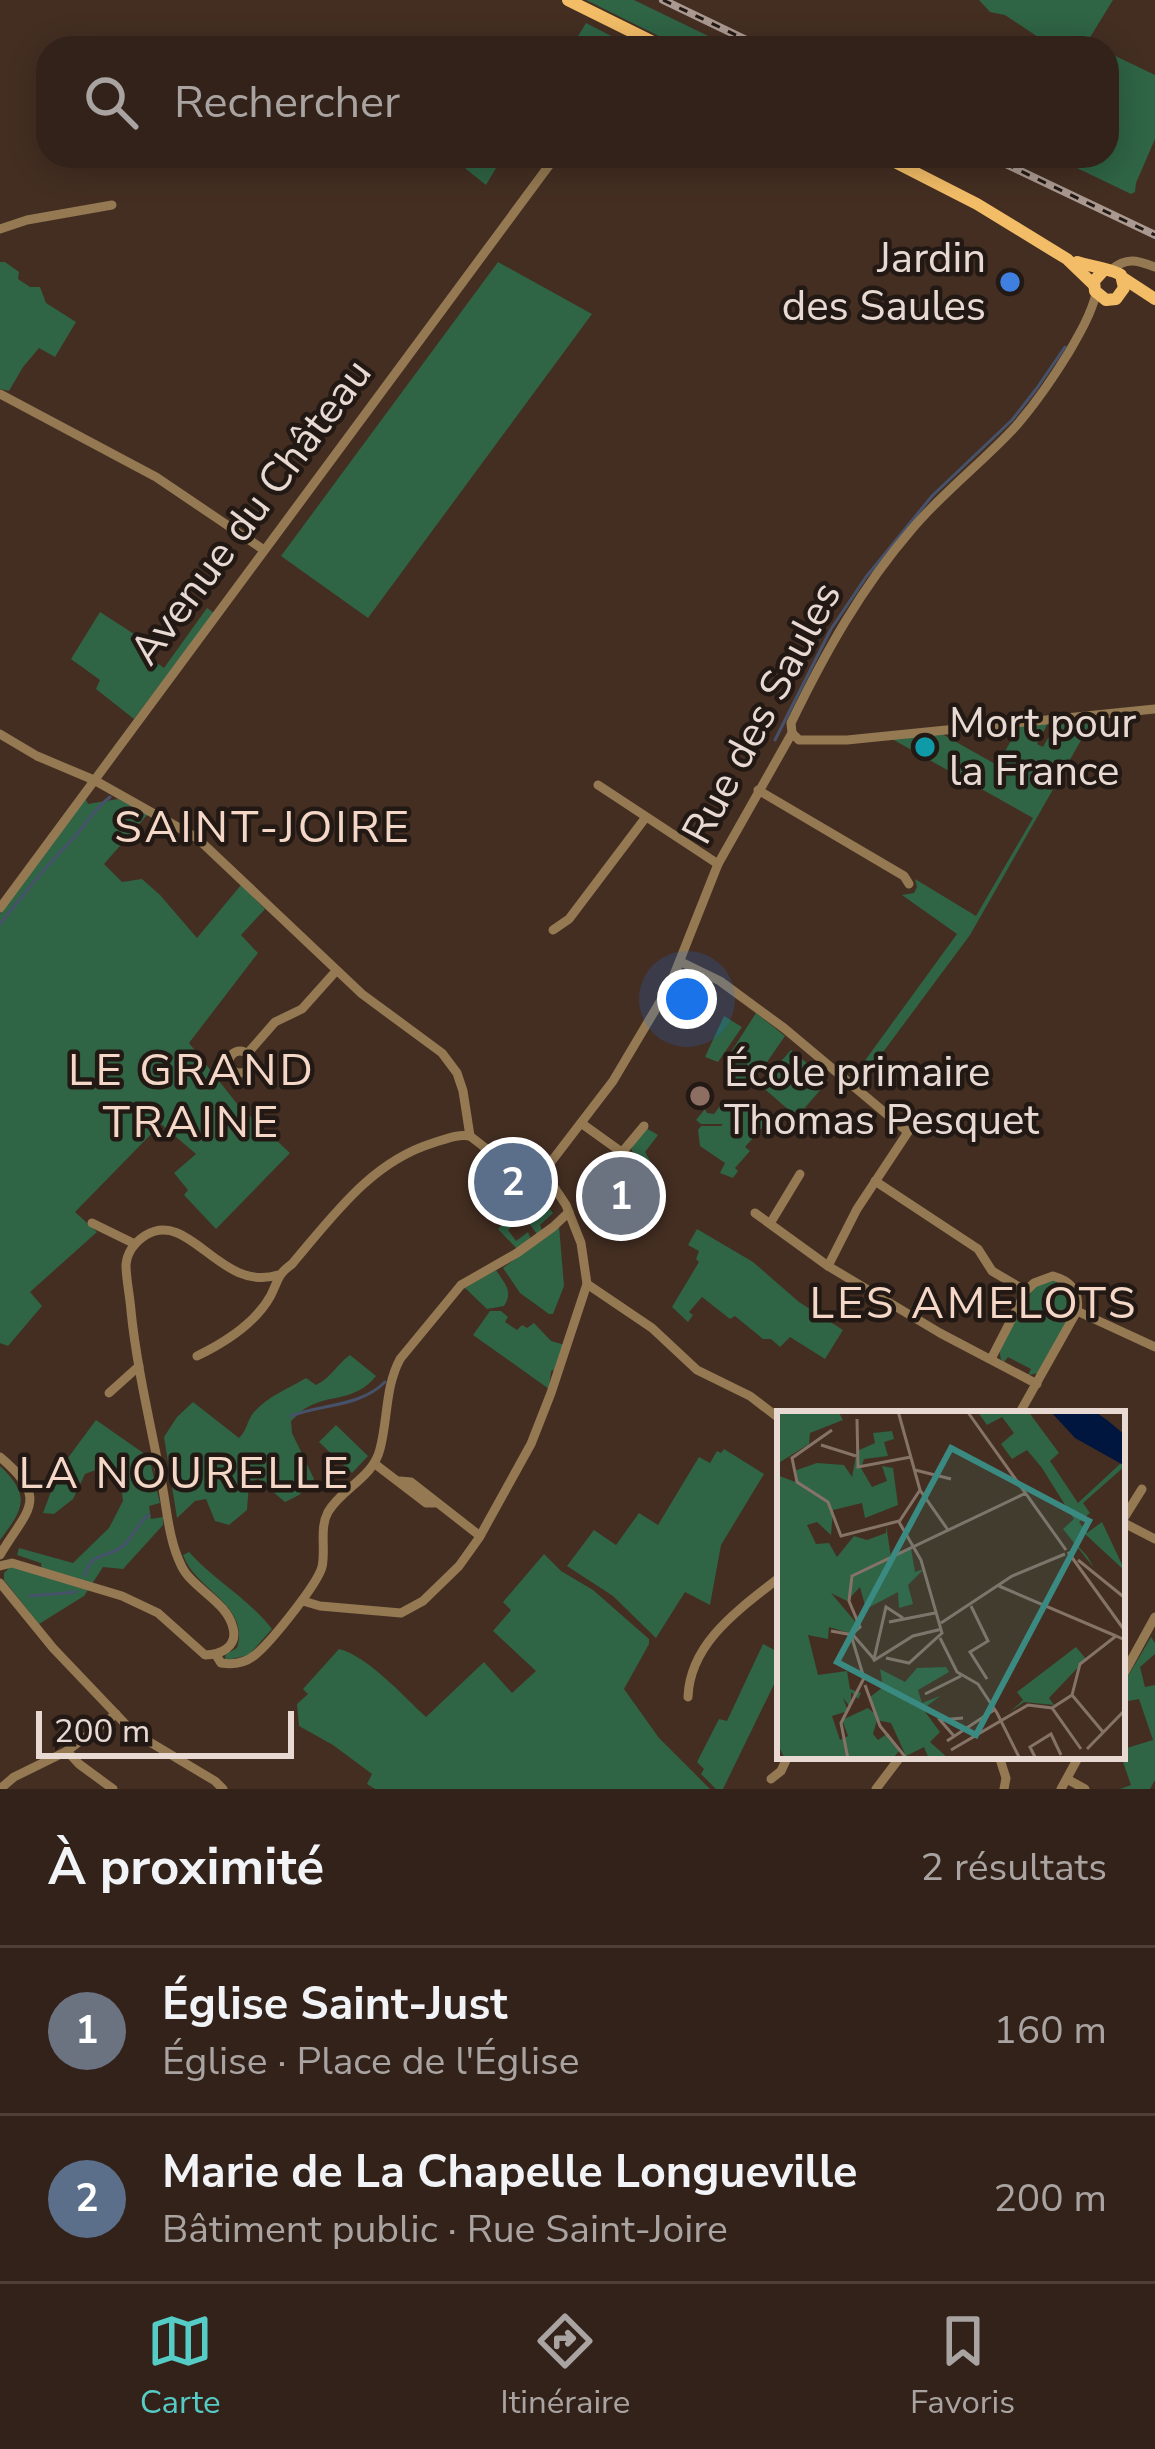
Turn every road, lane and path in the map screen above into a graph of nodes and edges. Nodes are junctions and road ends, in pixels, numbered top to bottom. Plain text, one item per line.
1 (568, 0) edge
2 (627, 36) edge
3 (547, 168) edge
4 (906, 168) edge
5 (112, 205) dead end
6 (0, 229) edge
7 (1067, 259) junction
8 (1155, 267) edge
9 (1112, 273) junction
10 (1095, 289) junction
11 (1115, 299) junction
12 (1155, 301) edge
13 (1078, 337) junction
14 (0, 394) edge
15 (264, 550) junction
16 (1155, 709) edge
17 (792, 733) junction
18 (0, 734) edge
19 (94, 780) junction
20 (598, 785) dead end
21 (758, 790) junction
22 (646, 817) junction
23 (718, 864) junction
24 (909, 884) dead end
25 (0, 908) edge
26 (554, 930) dead end
27 (681, 962) junction
28 (336, 970) junction
29 (248, 1054) dead end
30 (581, 1123) junction
31 (644, 1126) dead end
32 (470, 1136) junction
33 (800, 1174) dead end
34 (542, 1175) junction
35 (875, 1180) junction
36 (569, 1212) junction
37 (755, 1213) dead end
38 (771, 1222) junction
39 (92, 1223) dead end
40 (135, 1244) junction
41 (827, 1266) junction
42 (278, 1275) junction
43 (587, 1284) junction
44 (1026, 1291) junction
45 (1077, 1311) junction
46 (1155, 1346) edge
47 (197, 1355) dead end
48 (991, 1359) junction
49 (140, 1366) junction
50 (1037, 1384) junction
51 (110, 1393) dead end
52 (1021, 1411) edge
53 (777, 1416) edge
54 (0, 1456) edge
55 (375, 1465) junction
56 (1142, 1489) dead end
57 (1125, 1517) edge
58 (1125, 1524) edge
59 (481, 1536) junction
60 (1155, 1539) edge
61 (0, 1555) edge
62 (0, 1566) edge
63 (777, 1579) edge
64 (0, 1583) edge
65 (303, 1601) junction
66 (1155, 1617) edge
67 (216, 1655) junction
68 (1125, 1672) edge
69 (688, 1697) dead end
70 (116, 1714) junction
71 (67, 1751) junction
72 (787, 1759) edge
73 (899, 1759) edge
74 (1000, 1759) edge
75 (771, 1778) dead end
76 (1064, 1784) edge
77 (0, 1789) edge
78 (113, 1789) edge
79 (224, 1789) edge
80 (876, 1789) edge
81 (1004, 1789) edge
82 (1085, 1789) edge

1 - 2 main road
3 - 15 street, Avenue du Château
4 - 7 main road
5 - 6 street
7 - 9 main road
7 - 10 main road
8 - 9 street
9 - 10 main road
9 - 11 main road
9 - 12 main road
10 - 11 main road
10 - 13 street, Rue des Saules
11 - 12 main road
11 - 13 street, Rue des Saules
13 - 17 street, Rue des Saules
14 - 15 street
15 - 19 street, Avenue du Château
16 - 17 street
17 - 21 street, Rue des Saules
18 - 19 street
19 - 25 street, Avenue du Château
19 - 28 street
20 - 22 street
21 - 23 street, Rue des Saules
21 - 24 street
22 - 23 street
22 - 26 street
23 - 27 street, Rue des Saules
27 - 30 street, Rue des Saules
27 - 35 street
28 - 29 street
28 - 32 street
30 - 31 street
30 - 34 street, Rue des Saules
32 - 34 street
32 - 42 street
33 - 38 street
34 - 36 street
35 - 41 street
35 - 44 street
36 - 43 street
36 - 55 street
37 - 38 street
38 - 41 street
39 - 40 street
40 - 42 street
40 - 49 street
41 - 48 street
42 - 47 street
43 - 53 street
43 - 59 street
44 - 45 street
44 - 48 street
45 - 46 street
45 - 50 street
48 - 50 street
49 - 51 street
49 - 67 street
50 - 52 street
54 - 61 street
55 - 59 street
55 - 65 street
56 - 57 street
58 - 60 street
59 - 65 street
62 - 67 street
63 - 69 street
64 - 70 street
65 - 67 street
66 - 68 street
70 - 71 street
70 - 79 street
71 - 77 street
71 - 78 street
72 - 75 street
73 - 80 street
74 - 81 street
76 - 82 street

